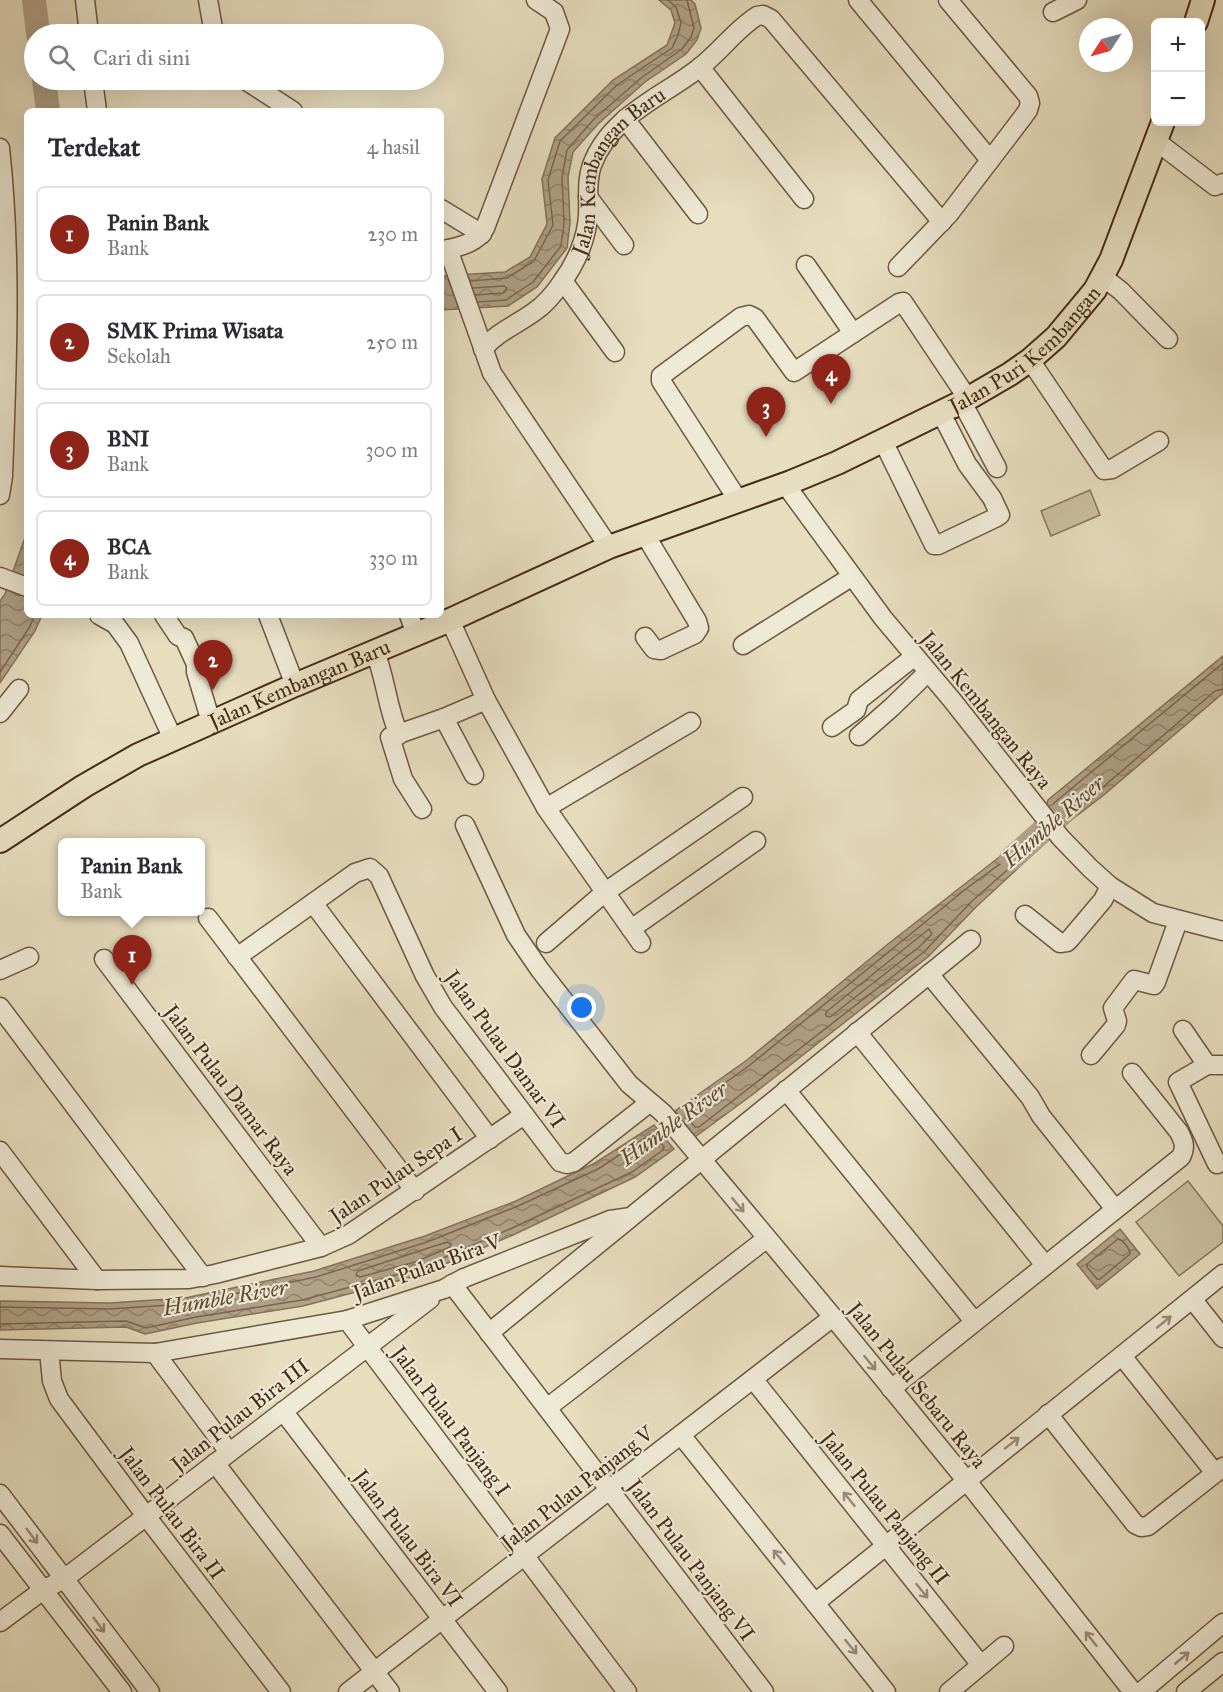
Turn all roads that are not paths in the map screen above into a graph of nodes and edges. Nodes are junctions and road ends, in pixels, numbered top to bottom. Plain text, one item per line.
1 (85, 0) edge
2 (208, 0) edge
3 (536, 0) edge
4 (858, 0) edge
5 (948, 0) edge
6 (1077, 0) edge
7 (1203, 0) edge
8 (1053, 12) dead end
9 (1197, 18) edge
10 (87, 24) edge
11 (212, 24) edge
12 (700, 67) junction
13 (94, 90) edge
14 (260, 90) edge
15 (97, 108) edge
16 (288, 108) edge
17 (625, 119) junction
18 (1160, 131) edge
19 (0, 156) edge
20 (990, 160) junction
21 (1223, 183) edge
22 (588, 197) junction
23 (804, 200) dead end
24 (444, 211) edge
25 (698, 214) dead end
26 (3, 217) edge
27 (942, 222) junction
28 (482, 234) junction
29 (624, 245) dead end
30 (445, 250) edge
31 (806, 265) dead end
32 (898, 267) dead end
33 (1103, 277) junction
34 (563, 281) junction
35 (4, 295) edge
36 (853, 333) junction
37 (1168, 339) dead end
38 (483, 350) junction
39 (615, 352) dead end
40 (1030, 360) junction
41 (965, 400) junction
42 (940, 413) junction
43 (3, 419) edge
44 (883, 441) junction
45 (1159, 441) dead end
46 (997, 468) dead end
47 (2, 476) edge
48 (785, 484) junction
49 (0, 495) edge
50 (738, 500) junction
51 (644, 533) junction
52 (609, 547) junction
53 (851, 577) junction
54 (2, 578) edge
55 (24, 586) edge
56 (166, 618) edge
57 (269, 618) edge
58 (120, 620) edge
59 (450, 620) junction
60 (413, 625) edge
61 (645, 637) dead end
62 (743, 645) dead end
63 (375, 652) junction
64 (915, 657) junction
65 (928, 672) junction
66 (295, 685) junction
67 (19, 689) dead end
68 (486, 700) junction
69 (0, 714) edge
70 (444, 718) junction
71 (211, 722) junction
72 (691, 722) dead end
73 (832, 727) dead end
74 (399, 735) junction
75 (859, 736) dead end
76 (173, 739) junction
77 (474, 775) dead end
78 (743, 796) dead end
79 (546, 808) junction
80 (422, 809) dead end
81 (465, 825) dead end
82 (0, 841) edge
83 (756, 841) dead end
84 (1110, 886) junction
85 (604, 893) junction
86 (313, 903) junction
87 (1025, 915) dead end
88 (208, 918) dead end
89 (1178, 921) junction
90 (1223, 931) edge
91 (971, 940) dead end
92 (546, 943) dead end
93 (29, 957) dead end
94 (237, 957) junction
95 (104, 959) dead end
96 (0, 970) edge
97 (929, 974) junction
98 (0, 1007) edge
99 (1183, 1030) dead end
100 (857, 1032) junction
101 (1091, 1055) dead end
102 (1215, 1065) edge
103 (1132, 1074) dead end
104 (786, 1090) junction
105 (657, 1109) junction
106 (524, 1115) junction
107 (490, 1139) junction
108 (0, 1151) edge
109 (697, 1156) junction
110 (1217, 1164) dead end
111 (415, 1191) junction
112 (1115, 1209) junction
113 (631, 1217) junction
114 (766, 1239) junction
115 (321, 1247) junction
116 (1045, 1265) junction
117 (1223, 1274) edge
118 (0, 1276) edge
119 (203, 1277) junction
120 (97, 1280) junction
121 (448, 1286) junction
122 (1192, 1300) junction
123 (833, 1317) junction
124 (347, 1320) junction
125 (974, 1321) junction
126 (489, 1333) junction
127 (1223, 1338) edge
128 (367, 1346) junction
129 (0, 1349) edge
130 (49, 1351) junction
131 (155, 1353) junction
132 (1122, 1356) junction
133 (753, 1379) junction
134 (891, 1389) junction
135 (547, 1408) junction
136 (283, 1411) junction
137 (1048, 1414) junction
138 (681, 1435) junction
139 (222, 1457) junction
140 (1219, 1470) edge
141 (966, 1480) junction
142 (610, 1490) junction
143 (0, 1494) edge
144 (146, 1516) junction
145 (0, 1534) edge
146 (885, 1545) junction
147 (525, 1556) junction
148 (64, 1579) junction
149 (43, 1590) junction
150 (815, 1603) junction
151 (443, 1619) junction
152 (0, 1622) edge
153 (1223, 1623) edge
154 (1005, 1646) dead end
155 (1223, 1662) edge
156 (981, 1665) junction
157 (375, 1671) junction
158 (122, 1692) edge
159 (150, 1692) edge
160 (281, 1692) edge
161 (348, 1692) edge
162 (390, 1692) edge
163 (498, 1692) edge
164 (627, 1692) edge
165 (764, 1692) edge
166 (886, 1692) edge
167 (949, 1692) edge
168 (1133, 1692) edge
169 (1141, 1692) edge
170 (1186, 1692) edge

1 - 10 street
2 - 11 street
3 - 28 street
4 - 20 street
5 - 20 street
6 - 8 street
7 - 9 main road
12 - 17 street, Jalan Kembangan Baru
12 - 23 street
12 - 27 street, Jalan Kembangan Baru
13 - 15 street
14 - 16 street
17 - 22 street, Jalan Kembangan Baru
17 - 25 street
18 - 21 street
18 - 33 main road, Jalan Puri Kembangan
19 - 26 street
20 - 27 street
22 - 29 street
22 - 34 street, Jalan Kembangan Baru
24 - 28 street
26 - 35 street
27 - 32 street
28 - 30 street
30 - 38 street
31 - 36 street
33 - 37 street
33 - 40 main road, Jalan Puri Kembangan
34 - 38 street, Jalan Kembangan Baru
34 - 39 street
35 - 43 street
36 - 41 street
36 - 50 street
38 - 52 street
40 - 41 main road, Jalan Puri Kembangan
40 - 45 street
41 - 42 main road, Jalan Puri Kembangan
41 - 46 street
42 - 44 main road, Jalan Puri Kembangan
42 - 44 street
43 - 47 street
44 - 48 main road, Jalan Puri Kembangan
47 - 49 street
48 - 50 main road, Jalan Kembangan Baru
48 - 53 street, Jalan Kembangan Raya
50 - 51 main road, Jalan Kembangan Baru
51 - 52 main road, Jalan Kembangan Baru
51 - 61 street
52 - 59 main road, Jalan Kembangan Baru
53 - 62 street
53 - 64 street, Jalan Kembangan Raya
54 - 55 street
56 - 71 street
57 - 66 street
58 - 76 street
59 - 60 main road, Jalan Kembangan Baru
59 - 68 street
60 - 63 main road, Jalan Kembangan Baru
63 - 66 main road, Jalan Kembangan Baru
63 - 74 street
64 - 65 street, Jalan Kembangan Raya
64 - 73 street
65 - 75 street
65 - 84 street, Jalan Kembangan Raya
66 - 71 main road, Jalan Kembangan Baru
67 - 69 street
68 - 70 street
68 - 79 street
70 - 74 street
70 - 77 street
71 - 76 main road, Jalan Kembangan Baru
72 - 79 street
74 - 80 street
76 - 82 main road, Jalan Kembangan Baru
78 - 85 street
79 - 85 street
81 - 105 street, Jalan Pulau Sebaru Raya
83 - 85 street
84 - 87 street
84 - 89 street, Jalan Kembangan Raya
85 - 92 street
86 - 94 street
86 - 106 street, Jalan Pulau Damar VI
86 - 107 street
88 - 94 street
89 - 90 street, Jalan Kembangan Raya
89 - 101 street
91 - 97 street, Jalan Pulau Bira V
93 - 96 street
94 - 111 street
95 - 115 street, Jalan Pulau Damar Raya
97 - 100 street, Jalan Pulau Bira V
97 - 112 street
98 - 119 street
99 - 102 street
100 - 104 street, Jalan Pulau Bira V
100 - 116 street
102 - 110 street
103 - 112 street
104 - 109 street, Jalan Pulau Bira V
104 - 125 street
105 - 106 street, Jalan Pulau Damar VI
105 - 109 street, Jalan Pulau Sebaru Raya
106 - 107 street, Jalan Pulau Sepa I
107 - 111 street, Jalan Pulau Sepa I
108 - 120 street
109 - 113 street, Jalan Pulau Bira V
109 -> 114 street, Jalan Pulau Sebaru Raya
111 - 115 street, Jalan Pulau Sepa I
112 - 116 street
113 - 121 street, Jalan Pulau Bira V
113 - 126 street
114 - 123 street, Jalan Pulau Sebaru Raya
114 - 135 street
115 - 119 street, Jalan Pulau Sepa I
116 - 125 street
117 - 122 street
118 - 120 street, Jalan Pulau Sepa I
119 - 120 street, Jalan Pulau Sepa I
121 - 124 street, Jalan Pulau Bira V
121 - 126 street, Jalan Pulau Panjang VI
121 - 128 street, Jalan Pulau Bira III
122 - 127 street
132 -> 122 street
123 - 133 street, Jalan Pulau Panjang V
123 -> 134 street, Jalan Pulau Sebaru Raya
124 - 128 street, Jalan Pulau Panjang I
124 - 131 street, Jalan Pulau Bira V
125 - 134 street
126 - 135 street, Jalan Pulau Panjang VI
128 - 136 street, Jalan Pulau Bira III
128 - 147 street, Jalan Pulau Panjang I
129 - 130 street, Jalan Pulau Bira V
130 - 131 street, Jalan Pulau Bira V
130 - 144 street, Jalan Pulau Bira II
131 - 139 street
132 - 137 street
132 - 140 street
133 - 138 street, Jalan Pulau Panjang V
146 -> 133 street, Jalan Pulau Panjang II
134 - 141 street, Jalan Pulau Sebaru Raya
135 - 142 street, Jalan Pulau Panjang VI
136 - 139 street, Jalan Pulau Bira III
136 - 151 street, Jalan Pulau Bira VI
137 - 140 street
141 -> 137 street
138 - 142 street, Jalan Pulau Panjang V
150 -> 138 street
139 - 144 street, Jalan Pulau Bira III
139 - 157 street
141 - 146 street
168 -> 141 street, Jalan Pulau Sebaru Raya
142 - 147 street, Jalan Pulau Panjang V
142 - 165 street, Jalan Pulau Panjang VI
143 -> 148 street
144 - 148 street, Jalan Pulau Bira III
144 - 160 street, Jalan Pulau Bira II
145 - 149 street
146 - 150 street
146 -> 156 street, Jalan Pulau Panjang II
147 - 151 street, Jalan Pulau Panjang V
147 - 164 street, Jalan Pulau Panjang I
148 - 149 street, Jalan Pulau Bira III
148 -> 159 street
149 - 152 street, Jalan Pulau Bira III
149 - 158 street
150 -> 166 street
151 - 157 street, Jalan Pulau Panjang V
151 - 163 street, Jalan Pulau Bira VI
169 -> 153 street
154 - 156 street
155 - 170 street
156 - 167 street
157 - 161 street, Jalan Pulau Panjang V
157 - 162 street

